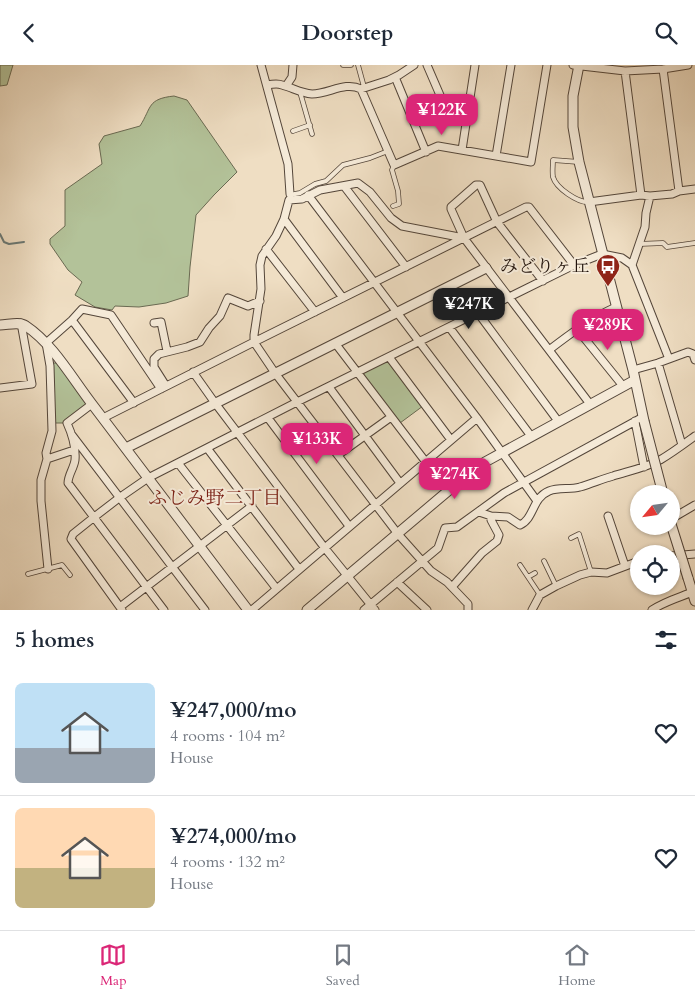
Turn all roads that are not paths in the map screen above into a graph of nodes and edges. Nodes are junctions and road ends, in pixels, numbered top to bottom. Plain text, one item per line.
1 (261, 65) edge
2 (293, 65) edge
3 (343, 65) edge
4 (351, 65) edge
5 (358, 65) edge
6 (414, 65) edge
7 (427, 65) edge
8 (476, 65) edge
9 (511, 65) edge
10 (547, 65) edge
11 (577, 65) edge
12 (688, 65) edge
13 (663, 69) junction
14 (625, 71) junction
15 (395, 77) junction
16 (267, 85) junction
17 (286, 86) junction
18 (363, 88) junction
19 (300, 92) junction
20 (467, 118) junction
21 (310, 125) junction
22 (293, 131) dead end
23 (312, 134) dead end
24 (462, 150) junction
25 (388, 151) junction
26 (426, 152) junction
27 (496, 155) junction
28 (579, 162) junction
29 (394, 165) junction
30 (344, 186) junction
31 (695, 189) edge
32 (679, 191) junction
33 (308, 195) junction
34 (641, 195) junction
35 (650, 196) junction
36 (290, 197) junction
37 (589, 202) junction
38 (392, 206) dead end
39 (284, 219) junction
40 (497, 222) junction
41 (464, 238) junction
42 (695, 243) edge
43 (639, 244) junction
44 (266, 249) junction
45 (602, 254) junction
46 (574, 265) junction
47 (632, 265) junction
48 (406, 267) junction
49 (486, 268) junction
50 (543, 281) junction
51 (375, 283) junction
52 (343, 298) junction
53 (509, 298) junction
54 (260, 301) junction
55 (616, 307) junction
56 (315, 312) junction
57 (397, 312) junction
58 (478, 313) junction
59 (72, 320) junction
60 (21, 323) junction
61 (154, 323) dead end
62 (0, 325) edge
63 (450, 327) junction
64 (577, 329) junction
65 (254, 342) junction
66 (419, 342) junction
67 (46, 343) junction
68 (335, 343) junction
69 (549, 350) junction
70 (167, 351) junction
71 (389, 357) junction
72 (669, 359) junction
73 (695, 360) edge
74 (658, 363) junction
75 (193, 372) junction
76 (274, 373) junction
77 (358, 373) junction
78 (634, 375) junction
79 (623, 386) junction
80 (163, 387) junction
81 (329, 387) junction
82 (0, 388) edge
83 (134, 403) junction
84 (215, 403) junction
85 (297, 403) junction
86 (92, 404) junction
87 (590, 404) junction
88 (268, 417) junction
89 (391, 417) junction
90 (103, 418) junction
91 (477, 418) junction
92 (644, 419) junction
93 (558, 421) junction
94 (635, 421) junction
95 (237, 433) junction
96 (72, 434) junction
97 (365, 435) junction
98 (531, 436) junction
99 (695, 436) edge
100 (451, 440) junction
101 (682, 445) junction
102 (126, 448) junction
103 (207, 448) junction
104 (74, 450) junction
105 (502, 452) junction
106 (338, 455) junction
107 (47, 459) junction
108 (425, 461) junction
109 (178, 463) junction
110 (644, 467) junction
111 (148, 478) junction
112 (524, 482) junction
113 (400, 483) junction
114 (661, 485) edge
115 (448, 491) junction
116 (119, 498) junction
117 (537, 501) junction
118 (375, 504) junction
119 (695, 505) edge
120 (252, 506) junction
121 (479, 512) junction
122 (680, 514) edge
123 (490, 516) junction
124 (93, 517) junction
125 (618, 521) dead end
126 (226, 525) junction
127 (349, 526) junction
128 (398, 534) junction
129 (674, 535) edge
130 (571, 538) dead end
131 (200, 546) junction
132 (324, 547) junction
133 (695, 554) edge
134 (680, 555) edge
135 (544, 561) dead end
136 (422, 562) junction
137 (630, 564) edge
138 (520, 565) dead end
139 (625, 566) junction
140 (172, 567) junction
141 (48, 569) junction
142 (299, 569) junction
143 (592, 572) junction
144 (535, 573) dead end
145 (28, 574) dead end
146 (70, 575) dead end
147 (347, 576) junction
148 (528, 577) junction
149 (397, 583) junction
150 (146, 586) junction
151 (556, 586) junction
152 (452, 587) junction
153 (276, 589) junction
154 (694, 591) edge
155 (540, 595) junction
156 (695, 601) edge
157 (370, 608) edge
158 (121, 609) edge
159 (164, 610) edge
160 (205, 610) edge
161 (250, 610) edge
162 (307, 610) edge
163 (427, 610) edge
164 (468, 610) edge
165 (532, 610) edge
166 (652, 610) edge

1 - 16 street
2 - 17 street
3 - 4 lane
5 - 18 lane
6 - 15 street
7 - 20 street
8 - 20 street
9 - 27 street
10 - 27 street
11 - 14 street
11 - 28 street
12 - 13 street
13 - 14 street
13 - 32 street
14 - 34 street
15 - 18 street
15 - 26 street
16 - 17 street
16 - 36 street
17 - 19 street
18 - 19 street
18 - 25 street
19 - 21 lane
20 - 24 street
21 - 22 lane
21 - 23 lane
24 - 26 street
24 - 27 street
25 - 29 street
25 - 36 lane
26 - 29 street
28 - 37 street
28 - 37 lane
29 - 38 lane
30 - 33 street
30 - 41 street
30 - 48 street
31 - 32 street
32 - 35 street
33 - 36 street
33 - 51 street
34 - 35 street
34 - 37 street
35 - 43 street
36 - 39 street
37 - 45 street
39 - 44 street
39 - 52 street
40 - 41 street
40 - 41 street
40 - 46 street
40 - 50 street
41 - 48 street
41 - 49 street
42 - 43 lane
43 - 47 street
44 - 54 street
44 - 56 street
45 - 46 street
45 - 47 street
45 - 55 street
46 - 50 street
47 - 72 street
48 - 51 street
49 - 53 street
49 - 57 street
50 - 53 street
51 - 52 street
51 - 57 street
52 - 56 street
53 - 58 street
53 - 69 street
54 - 65 street
54 - 70 street
55 - 64 street
55 - 78 street
56 - 65 street
57 - 66 street
57 - 68 street
58 - 63 street
58 - 93 street
59 - 67 street
59 - 80 street
59 - 83 street
60 - 62 street
60 - 67 street
60 - 82 street
61 - 70 street
63 - 66 street
63 - 98 street
64 - 69 street
64 - 79 street
65 - 75 street
65 - 76 street
66 - 71 street
66 - 91 street
67 - 86 street
67 - 107 street
68 - 76 street
68 - 77 street
69 - 87 street
70 - 80 street
71 - 77 street
71 - 100 street
72 - 73 street
72 - 74 street
74 - 78 street
74 - 101 street
75 - 80 street
75 - 84 street
76 - 84 street
76 - 85 street
77 - 81 street
77 - 89 street
78 - 79 street
78 - 92 street
79 - 87 street
80 - 83 street
81 - 85 street
81 - 97 street
83 - 90 street
84 - 95 street
84 - 102 street
85 - 88 street
85 - 106 street
86 - 90 street
86 - 96 street
87 - 93 street
88 - 95 street
88 - 127 street
89 - 97 street
89 - 108 street
90 - 102 street
91 - 100 street
91 - 105 street
92 - 94 street
92 - 114 street, bridge
93 - 98 street
94 - 110 street
94 - 112 street
95 - 103 street
95 - 132 street
96 - 104 street
96 - 116 street
97 - 106 street
97 - 113 street
98 - 105 street
99 - 101 street
100 - 108 street
101 - 110 street
102 - 111 street
103 - 109 street
103 - 120 street
104 - 107 street
104 - 124 street
105 - 112 street
105 - 115 street
106 - 118 street
107 - 141 street
108 - 113 street
108 - 115 street
109 - 111 street
109 - 126 street
110 - 117 street
111 - 116 street
111 - 131 street
112 - 117 street
112 - 121 street
113 - 118 street
115 - 128 street
116 - 124 street
116 - 140 street
117 - 123 street
118 - 127 street
118 - 128 street
119 - 122 street
120 - 126 street
120 - 142 street
121 - 123 street
121 - 136 street
123 - 152 street
124 - 150 street
124 - 158 street
125 - 139 street
126 - 131 street
126 - 153 street
127 - 132 street
128 - 136 street
128 - 147 street
129 - 154 street, bridge
130 - 143 lane
131 - 140 street
131 - 161 street
132 - 142 street
132 - 147 street
133 - 134 street
135 - 151 lane
136 - 149 street
136 - 152 street
137 - 139 street
138 - 148 lane
139 - 143 street
140 - 150 street
140 - 160 street
141 - 145 lane
141 - 146 lane
142 - 153 street
143 - 151 street
144 - 148 lane
147 - 157 street
147 - 162 street
148 - 155 lane
149 - 157 street
149 - 163 street
150 - 158 street
150 - 159 street
151 - 155 street
152 - 164 street
153 - 161 street
154 - 156 street
154 - 166 street
155 - 165 street

